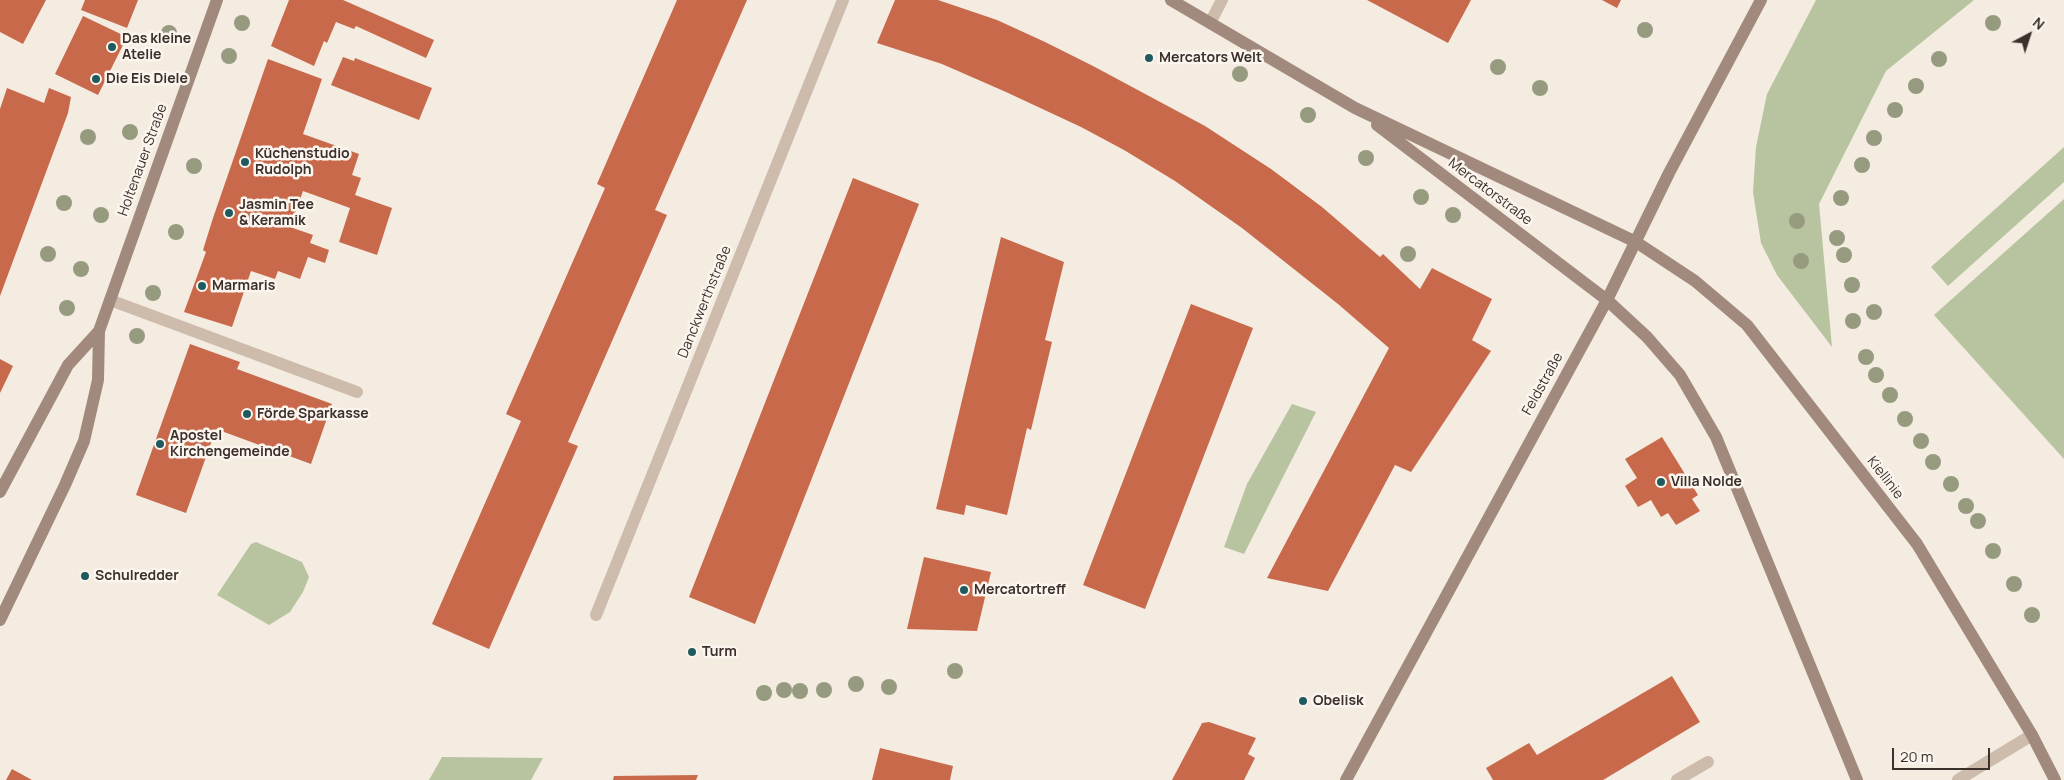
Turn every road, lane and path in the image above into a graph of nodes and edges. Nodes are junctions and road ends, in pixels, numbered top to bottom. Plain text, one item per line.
1 (217, 0) edge
2 (843, 0) edge
3 (1170, 0) edge
4 (1222, 0) edge
5 (1761, 0) edge
6 (1210, 23) junction
7 (1355, 108) junction
8 (1636, 242) junction
9 (110, 300) junction
10 (1607, 300) junction
11 (99, 331) junction
12 (357, 392) dead end
13 (0, 492) edge
14 (596, 615) dead end
15 (0, 620) edge
16 (2032, 735) junction
17 (1708, 762) dead end
18 (1346, 780) edge
19 (1678, 780) edge
20 (1857, 780) edge
21 (1958, 780) edge
22 (2055, 780) edge

1 - 9 street, Holtenauer Straße
2 - 14 street, Danckwerthstraße
3 - 6 street, Mercatorstraße
4 - 6 street
5 - 8 street, Feldstraße
6 - 7 street, Mercatorstraße
7 - 8 street, Mercatorstraße
7 - 10 street, Mercatorstraße
8 - 10 street, Feldstraße
8 - 16 street, Kiellinie
9 - 11 street, Holtenauer Straße
9 - 12 street
10 - 18 street, Feldstraße
10 - 20 street
11 - 13 street, Holtenauer Straße
11 - 15 street, Holtenauer Straße
16 - 21 street
16 - 22 street, Kiellinie
17 - 19 street

